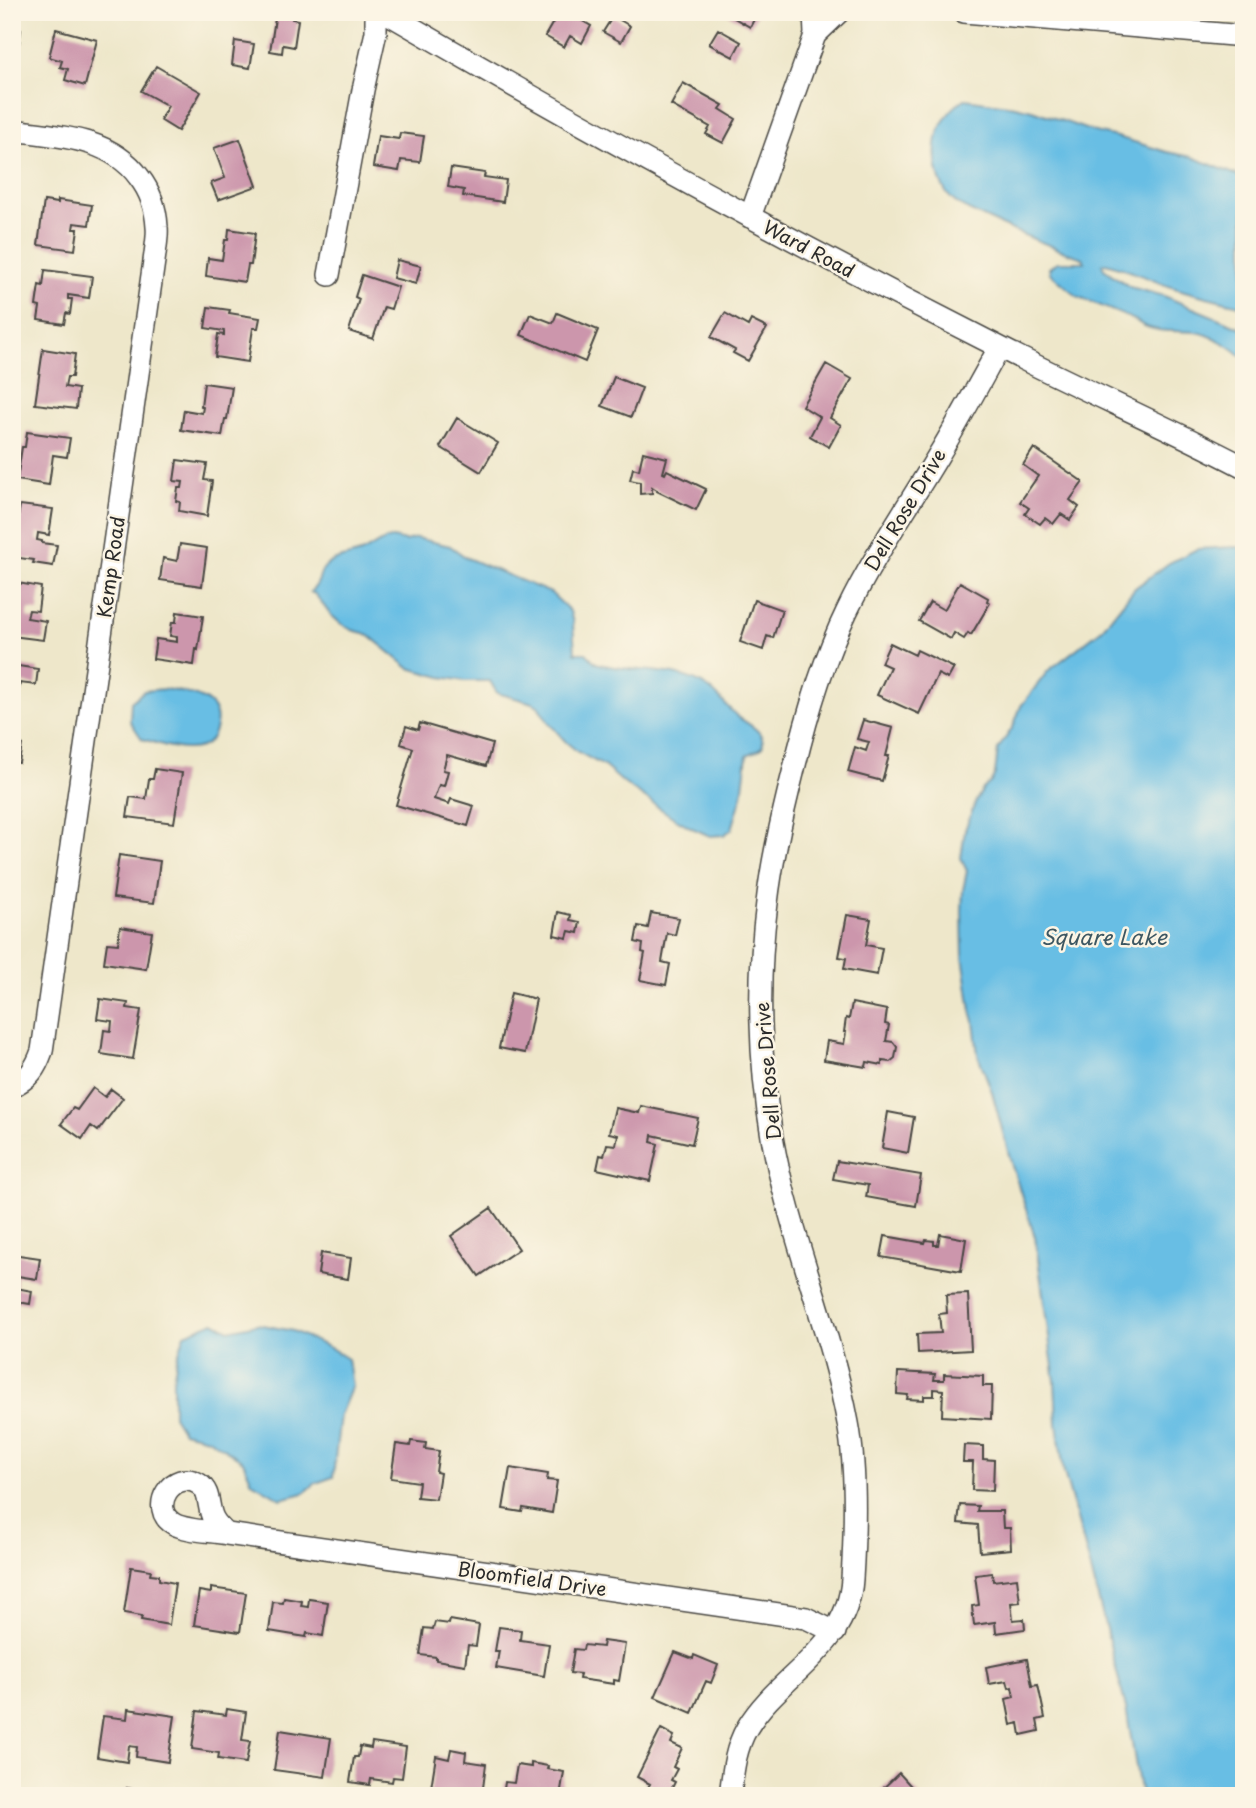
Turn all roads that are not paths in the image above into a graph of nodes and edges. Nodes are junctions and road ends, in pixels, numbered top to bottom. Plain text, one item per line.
1 (376, 12) edge
2 (385, 12) edge
3 (814, 12) edge
4 (839, 12) edge
5 (964, 12) edge
6 (815, 35) junction
7 (1244, 36) edge
8 (12, 130) edge
9 (750, 217) junction
10 (330, 275) dead end
11 (999, 348) junction
12 (1244, 467) edge
13 (12, 1086) edge
14 (227, 1534) dead end
15 (835, 1632) junction
16 (730, 1796) edge

1 - 10 street
2 - 9 street, Ward Road
3 - 6 street
4 - 6 street
5 - 7 street
6 - 9 street
8 - 13 street, Kemp Road
9 - 11 street, Ward Road
11 - 12 street, Ward Road
11 - 15 street, Dell Rose Drive
14 - 15 street, Bloomfield Drive
15 - 16 street, Dell Rose Drive

